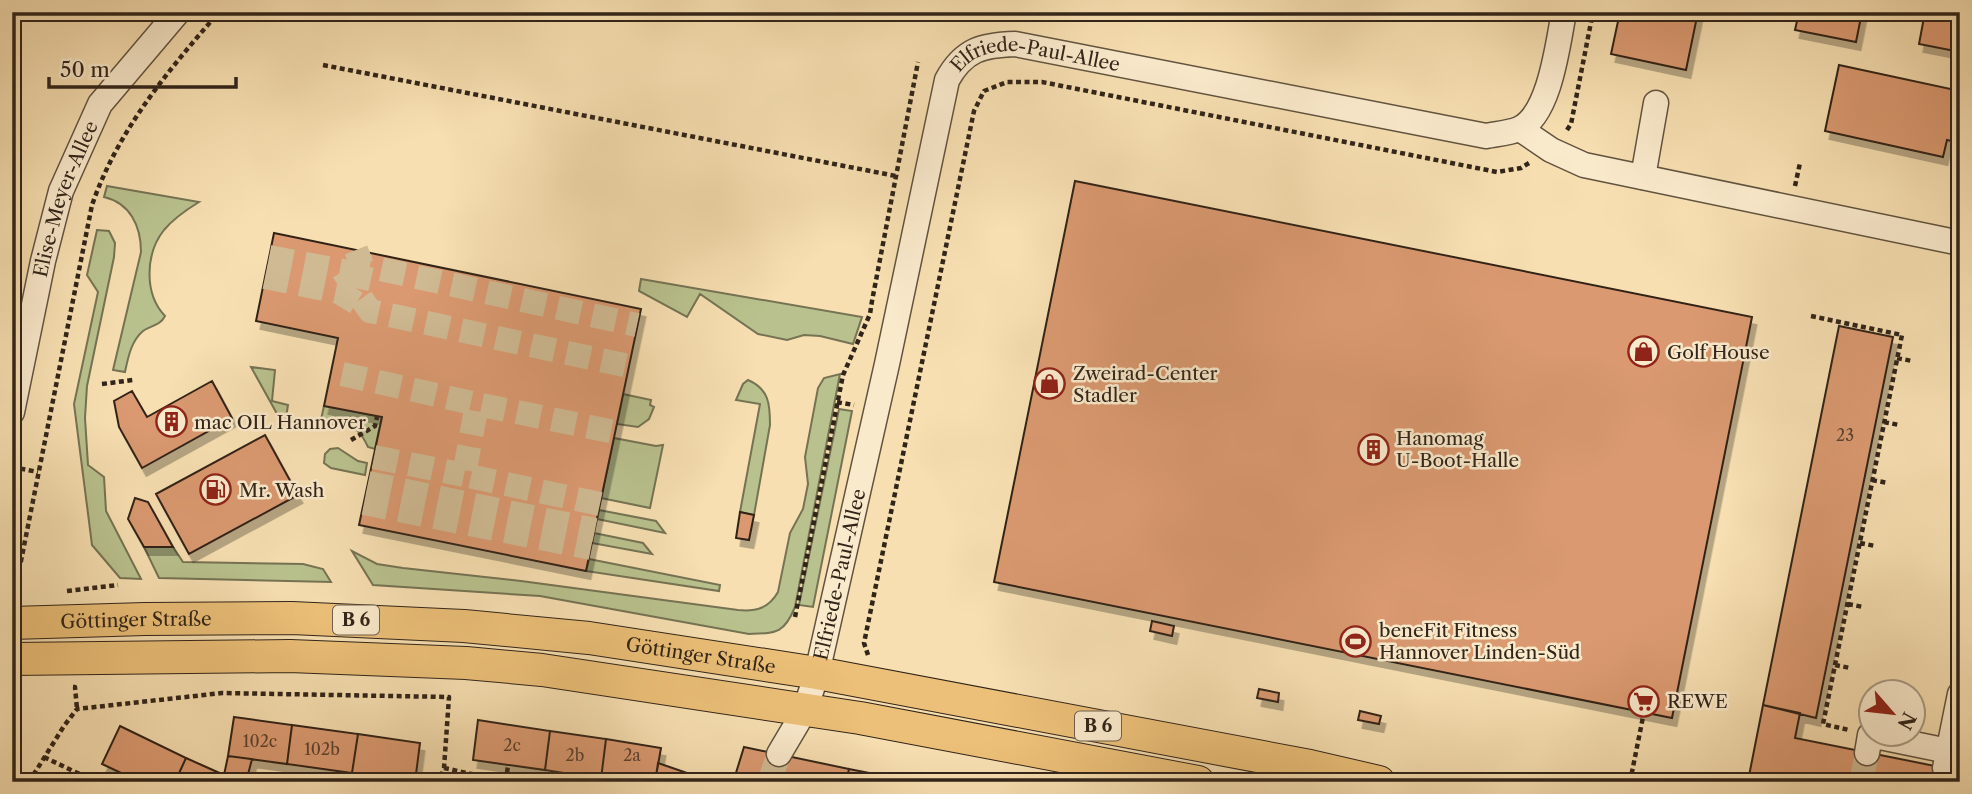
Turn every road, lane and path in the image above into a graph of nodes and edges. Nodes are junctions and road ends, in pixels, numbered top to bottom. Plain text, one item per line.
1 (178, 12) edge
2 (219, 12) edge
3 (1564, 12) edge
4 (1593, 12) edge
5 (918, 62) dead end
6 (323, 65) dead end
7 (1656, 103) dead end
8 (1520, 129) junction
9 (1551, 150) junction
10 (896, 176) junction
11 (1643, 177) junction
12 (1960, 243) edge
13 (1811, 316) dead end
14 (1897, 358) junction
15 (1912, 361) dead end
16 (133, 380) dead end
17 (102, 383) dead end
18 (12, 412) edge
19 (377, 416) dead end
20 (1884, 422) junction
21 (1899, 425) dead end
22 (351, 440) dead end
23 (12, 467) edge
24 (38, 472) junction
25 (1872, 480) junction
26 (1888, 483) dead end
27 (1860, 542) junction
28 (1875, 545) dead end
29 (118, 585) dead end
30 (12, 586) edge
31 (96, 587) dead end
32 (1847, 604) junction
33 (1863, 607) dead end
34 (794, 617) dead end
35 (22, 623) edge
36 (26, 659) edge
37 (1835, 664) junction
38 (1850, 667) dead end
39 (817, 673) junction
40 (866, 682) junction
41 (75, 694) dead end
42 (1960, 694) edge
43 (77, 709) junction
44 (805, 710) junction
45 (1644, 712) dead end
46 (1856, 739) edge
47 (1889, 748) edge
48 (779, 754) tunnel mouth
49 (44, 757) junction
50 (508, 765) dead end
51 (444, 768) junction
52 (567, 774) dead end
53 (507, 781) edge
54 (29, 782) edge
55 (96, 782) edge
56 (439, 782) edge
57 (566, 782) edge
58 (1198, 782) edge
59 (1379, 782) edge
60 (1580, 782) edge
61 (1602, 782) edge
62 (1630, 782) edge

1 - 18 street, Elise-Meyer-Allee
2 - 24 path
3 - 8 street
4 - 9 path
5 - 10 path
6 - 10 path
7 - 11 street
8 - 9 street
8 - 39 street, Elfriede-Paul-Allee
9 - 11 street
9 - 40 path
10 - 34 path
11 - 12 street
13 - 14 path
14 - 15 path
14 - 20 path
16 - 17 path
19 - 22 path
20 - 21 path
20 - 25 path
23 - 24 path
24 - 30 path
25 - 26 path
25 - 27 path
27 - 28 path
27 - 32 path
29 - 31 path
32 - 33 path
32 - 37 path
35 - 39 main road, Göttinger Straße / B 6
36 - 44 main road, Göttinger Straße / B 6
37 - 38 path
37 - 46 path
39 - 40 main road, Göttinger Straße / B 6
39 - 44 street, Elfriede-Paul-Allee
40 - 59 main road, Göttinger Straße / B 6
41 - 43 path
42 - 47 street
43 - 49 path
43 - 51 path
44 - 48 street, Elfriede-Paul-Allee
44 - 58 main road, Göttinger Straße / B 6
45 - 62 path
49 - 54 path
49 - 55 path
50 - 53 path
51 - 53 path
51 - 56 path
52 - 57 path
60 - 61 path

